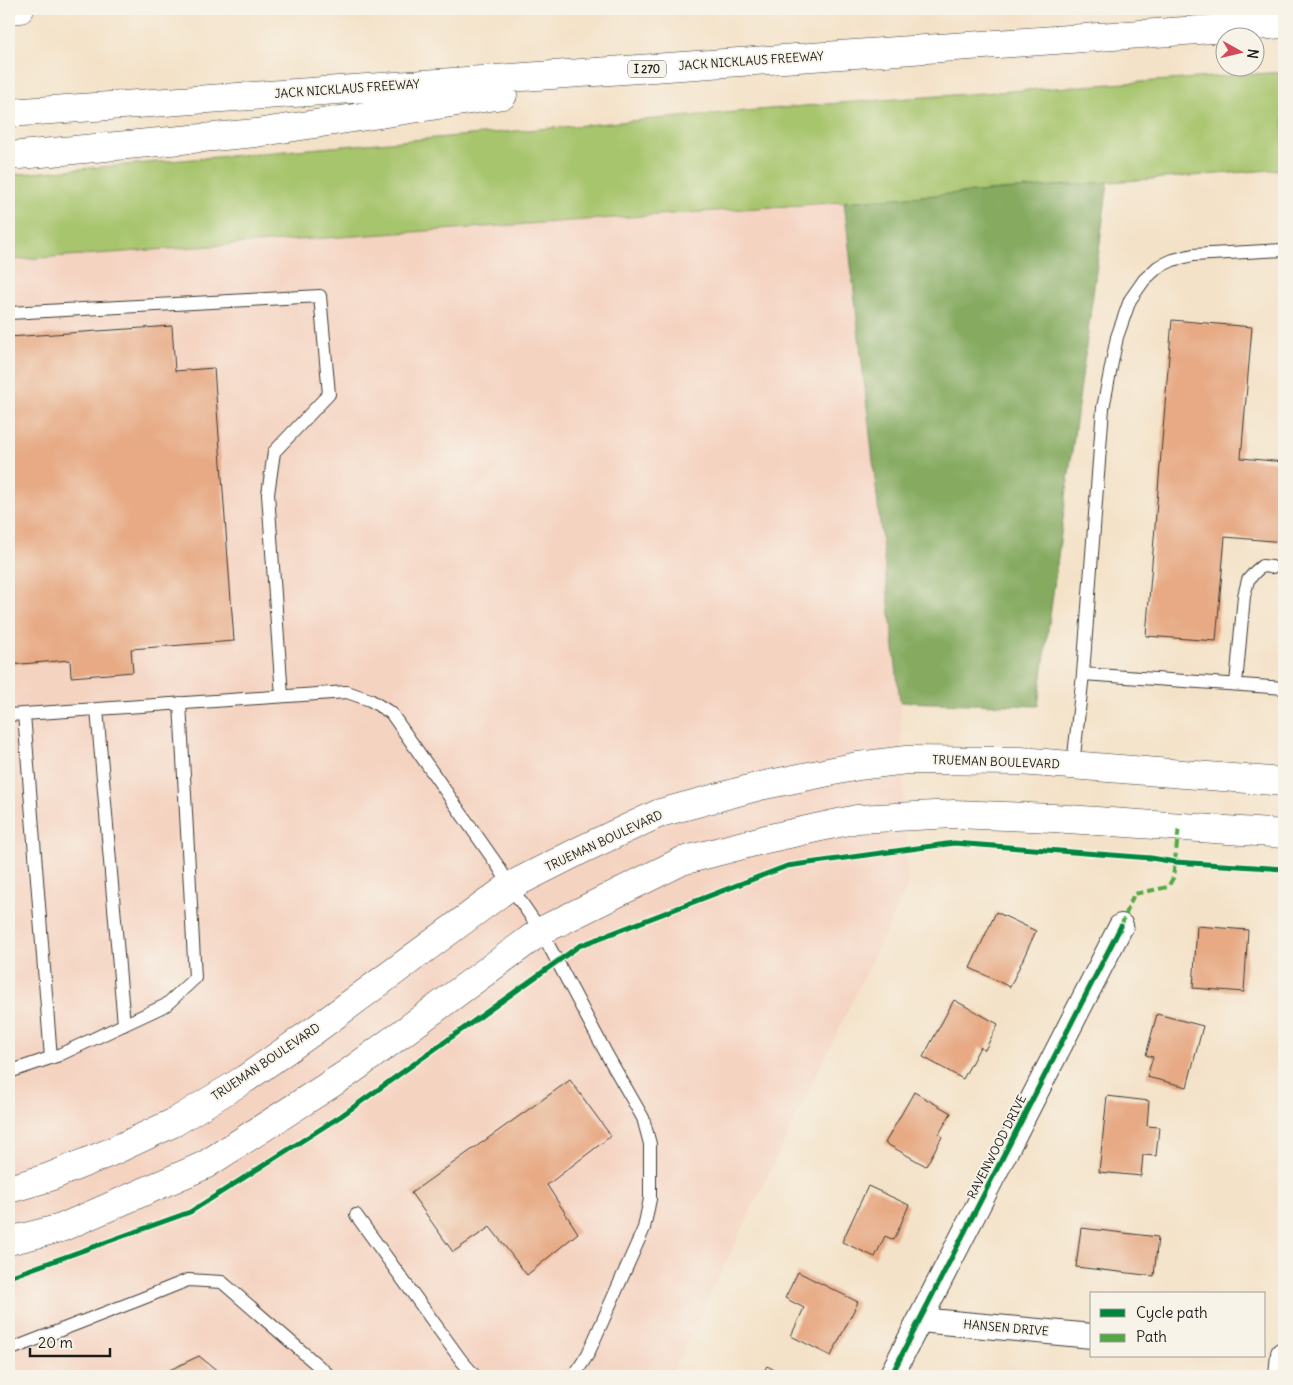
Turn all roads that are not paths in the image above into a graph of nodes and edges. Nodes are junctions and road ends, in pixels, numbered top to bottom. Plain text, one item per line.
1 (20, 9) edge
2 (9, 10) edge
3 (1284, 24) edge
4 (694, 65) junction
5 (9, 113) edge
6 (9, 156) edge
7 (1284, 250) edge
8 (9, 313) edge
9 (1272, 567) dead end
10 (1083, 674) junction
11 (1236, 684) junction
12 (1284, 688) edge
13 (282, 696) junction
14 (180, 704) junction
15 (96, 709) junction
16 (24, 714) junction
17 (9, 715) edge
18 (1073, 765) junction
19 (1284, 782) edge
20 (1284, 834) edge
21 (510, 886) junction
22 (1121, 926) dead end
23 (541, 931) junction
24 (124, 1025) junction
25 (51, 1058) junction
26 (9, 1072) edge
27 (9, 1188) edge
28 (356, 1215) dead end
29 (9, 1240) edge
30 (920, 1320) junction
31 (1090, 1336) edge
32 (9, 1350) edge
33 (330, 1376) edge
34 (475, 1376) edge
35 (574, 1376) edge
36 (891, 1376) edge

1 - 2 main road
3 - 4 main road, JACK NICKLAUS FREEWAY / I 270
4 - 5 main road, JACK NICKLAUS FREEWAY / I 270
4 - 6 main road
7 - 10 lane
8 - 13 lane
9 - 11 lane
10 - 11 lane
10 - 18 lane
11 - 12 lane
13 - 14 lane
13 - 21 lane
14 - 15 lane
14 - 24 lane
15 - 16 lane
15 - 24 lane
16 - 17 lane
16 - 25 lane
18 - 19 main road, TRUEMAN BOULEVARD
18 - 21 main road, TRUEMAN BOULEVARD
20 - 23 main road
21 - 23 lane
21 - 27 main road, TRUEMAN BOULEVARD
22 - 30 street, RAVENWOOD DRIVE
23 - 29 main road
23 - 35 lane
24 - 25 lane
25 - 26 lane
28 - 34 lane
30 - 31 street, HANSEN DRIVE
30 - 36 street, RAVENWOOD DRIVE
32 - 33 lane

